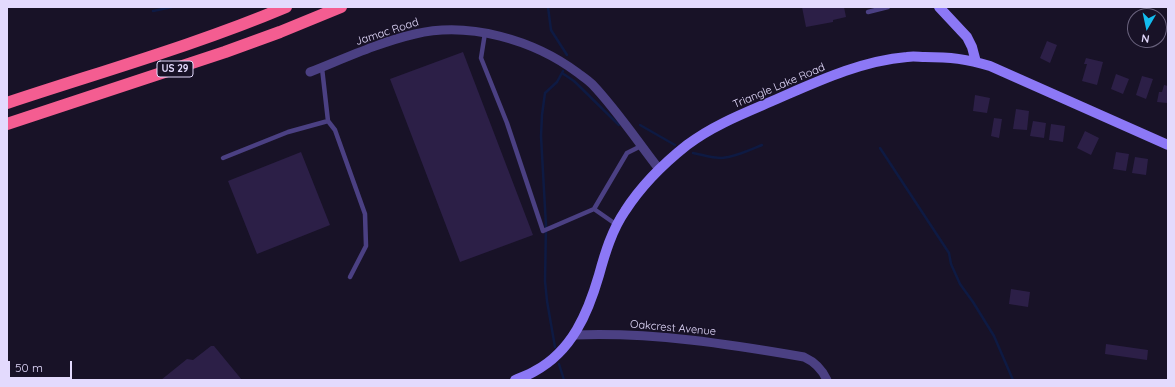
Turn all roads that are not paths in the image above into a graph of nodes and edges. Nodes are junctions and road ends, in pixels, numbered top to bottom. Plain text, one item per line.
1 (286, 7) edge
2 (340, 7) edge
3 (888, 7) edge
4 (939, 7) edge
5 (868, 12) dead end
6 (485, 33) junction
7 (976, 62) junction
8 (322, 68) junction
9 (310, 72) dead end
10 (7, 103) edge
11 (328, 121) junction
12 (7, 124) edge
13 (1168, 144) edge
14 (641, 146) junction
15 (223, 158) dead end
16 (659, 170) junction
17 (594, 209) junction
18 (617, 225) junction
19 (350, 277) dead end
20 (575, 335) junction
21 (515, 380) edge
22 (827, 380) edge

1 - 10 highway, US 29
2 - 12 highway, US 29
3 - 5 lane
4 - 7 street
6 - 8 street, Jamac Road
6 - 14 street, Jamac Road
6 - 17 lane
7 - 13 street, Triangle Lake Road
7 - 16 street, Triangle Lake Road
8 - 9 street, Jamac Road
8 - 11 lane
11 - 15 lane
11 - 19 lane
14 - 16 street, Jamac Road
14 - 17 lane
16 - 18 street, Triangle Lake Road
17 - 18 lane
18 - 20 street, Triangle Lake Road
20 - 21 street, Triangle Lake Road
20 - 22 street, Oakcrest Avenue

